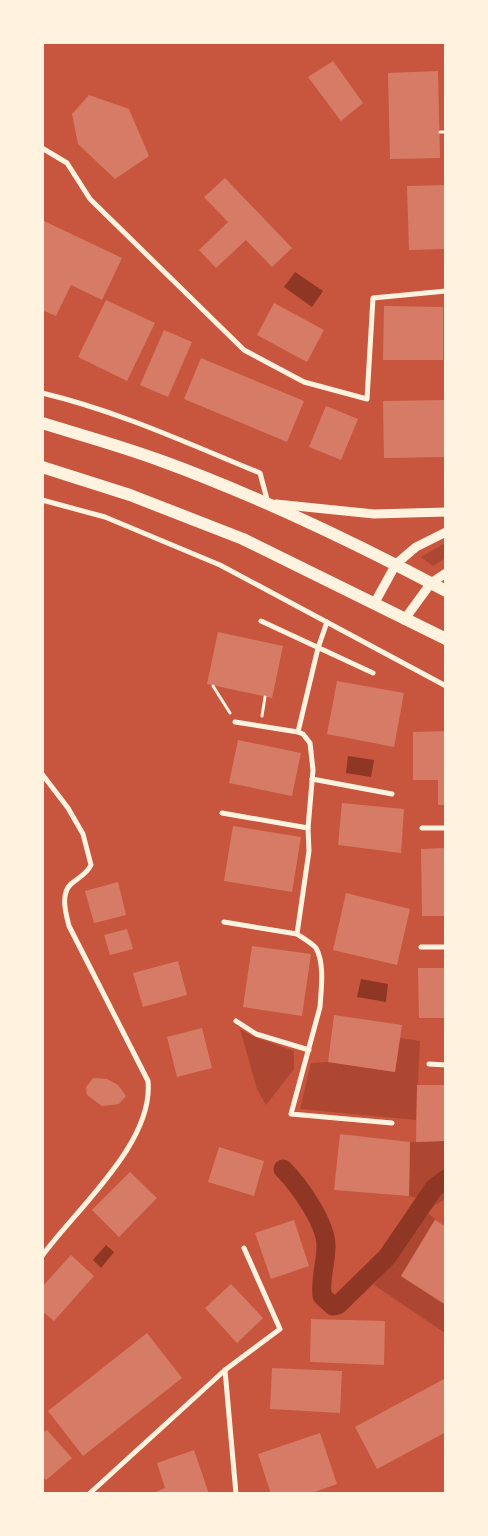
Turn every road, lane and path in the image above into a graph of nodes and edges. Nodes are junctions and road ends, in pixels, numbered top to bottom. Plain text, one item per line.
1 (440, 132) dead end
2 (446, 132) edge
3 (42, 148) edge
4 (446, 291) edge
5 (42, 393) edge
6 (42, 423) edge
7 (42, 467) edge
8 (42, 500) edge
9 (269, 503) junction
10 (446, 512) edge
11 (446, 532) edge
12 (396, 564) junction
13 (446, 573) edge
14 (431, 583) junction
15 (446, 591) edge
16 (374, 604) junction
17 (404, 620) junction
18 (262, 621) dead end
19 (327, 622) junction
20 (446, 639) edge
21 (318, 648) junction
22 (373, 673) dead end
23 (213, 686) dead end
24 (446, 686) edge
25 (265, 697) dead end
26 (235, 722) joint
27 (260, 726) junction
28 (298, 732) junction
29 (42, 774) edge
30 (312, 779) junction
31 (392, 794) dead end
32 (222, 813) dead end
33 (308, 828) junction
34 (422, 828) dead end
35 (446, 828) edge
36 (224, 922) dead end
37 (297, 934) junction
38 (421, 946) dead end
39 (446, 947) edge
40 (236, 1021) dead end
41 (309, 1050) junction
42 (429, 1064) dead end
43 (446, 1065) edge
44 (392, 1123) dead end
45 (244, 1248) dead end
46 (43, 1255) edge
47 (225, 1370) junction
48 (89, 1494) edge
49 (236, 1494) edge

1 - 2 path
3 - 4 street
5 - 9 street
6 - 9 highway
7 - 16 highway
8 - 19 street
9 - 10 street
9 - 12 highway
11 - 12 street
12 - 14 highway
12 - 16 street
13 - 14 street
14 - 15 highway
14 - 17 street
16 - 17 highway
17 - 20 highway
18 - 21 street
19 - 21 street
19 - 24 street
21 - 22 street
21 - 28 street
23 - 26 path
25 - 27 path
26 - 27 street
27 - 28 street
28 - 30 street
29 - 46 street
30 - 31 street
30 - 33 street
32 - 33 street
33 - 37 street
34 - 35 street
36 - 37 street
37 - 41 street
38 - 39 street
40 - 41 street
41 - 44 street
42 - 43 street
45 - 47 street
47 - 48 street
47 - 49 street

